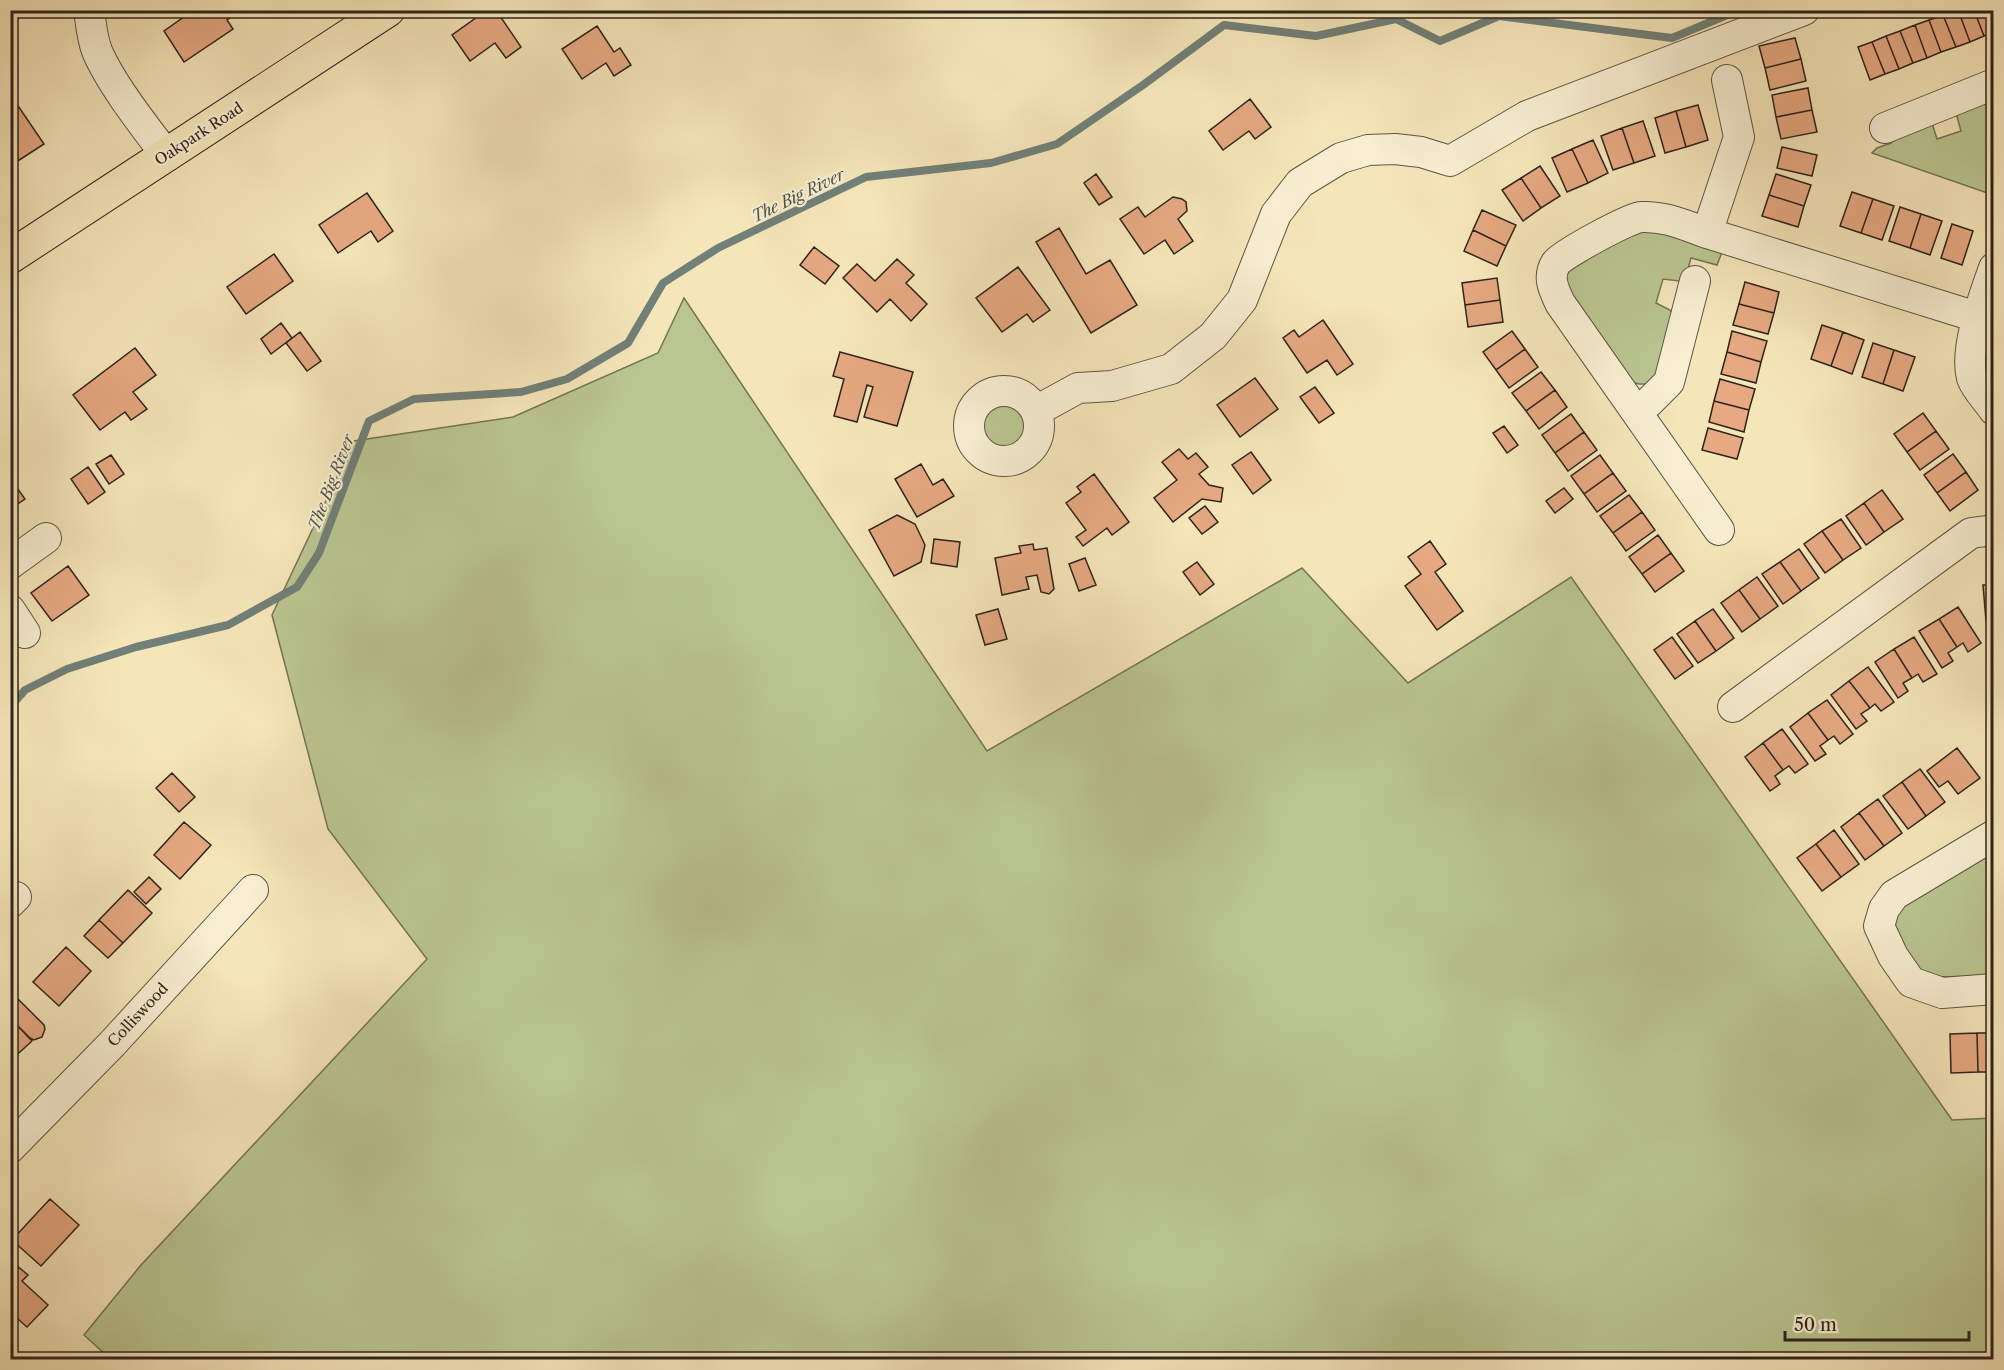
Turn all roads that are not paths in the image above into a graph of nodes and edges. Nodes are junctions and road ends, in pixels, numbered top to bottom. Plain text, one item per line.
1 (89, 10) edge
2 (388, 10) edge
3 (1804, 10) edge
4 (1727, 80) dead end
5 (1994, 84) edge
6 (1885, 128) dead end
7 (166, 156) junction
8 (1707, 233) junction
9 (10, 257) edge
10 (1994, 268) edge
11 (1695, 281) dead end
12 (1977, 317) junction
13 (1994, 410) edge
14 (1036, 411) dead end
15 (1636, 411) junction
16 (1719, 530) dead end
17 (1994, 530) edge
18 (46, 538) dead end
19 (10, 564) edge
20 (1733, 706) dead end
21 (1994, 835) edge
22 (253, 890) dead end
23 (1994, 989) edge
24 (13, 1139) edge

1 - 7 street
2 - 7 main road, Oakpark Road
3 - 14 street
4 - 8 street
5 - 6 street
7 - 9 main road, Oakpark Road
8 - 12 street
8 - 15 street
10 - 12 street
11 - 15 street
12 - 13 street
15 - 16 street
17 - 20 street
18 - 19 street
21 - 23 street
22 - 24 street, Colliswood

